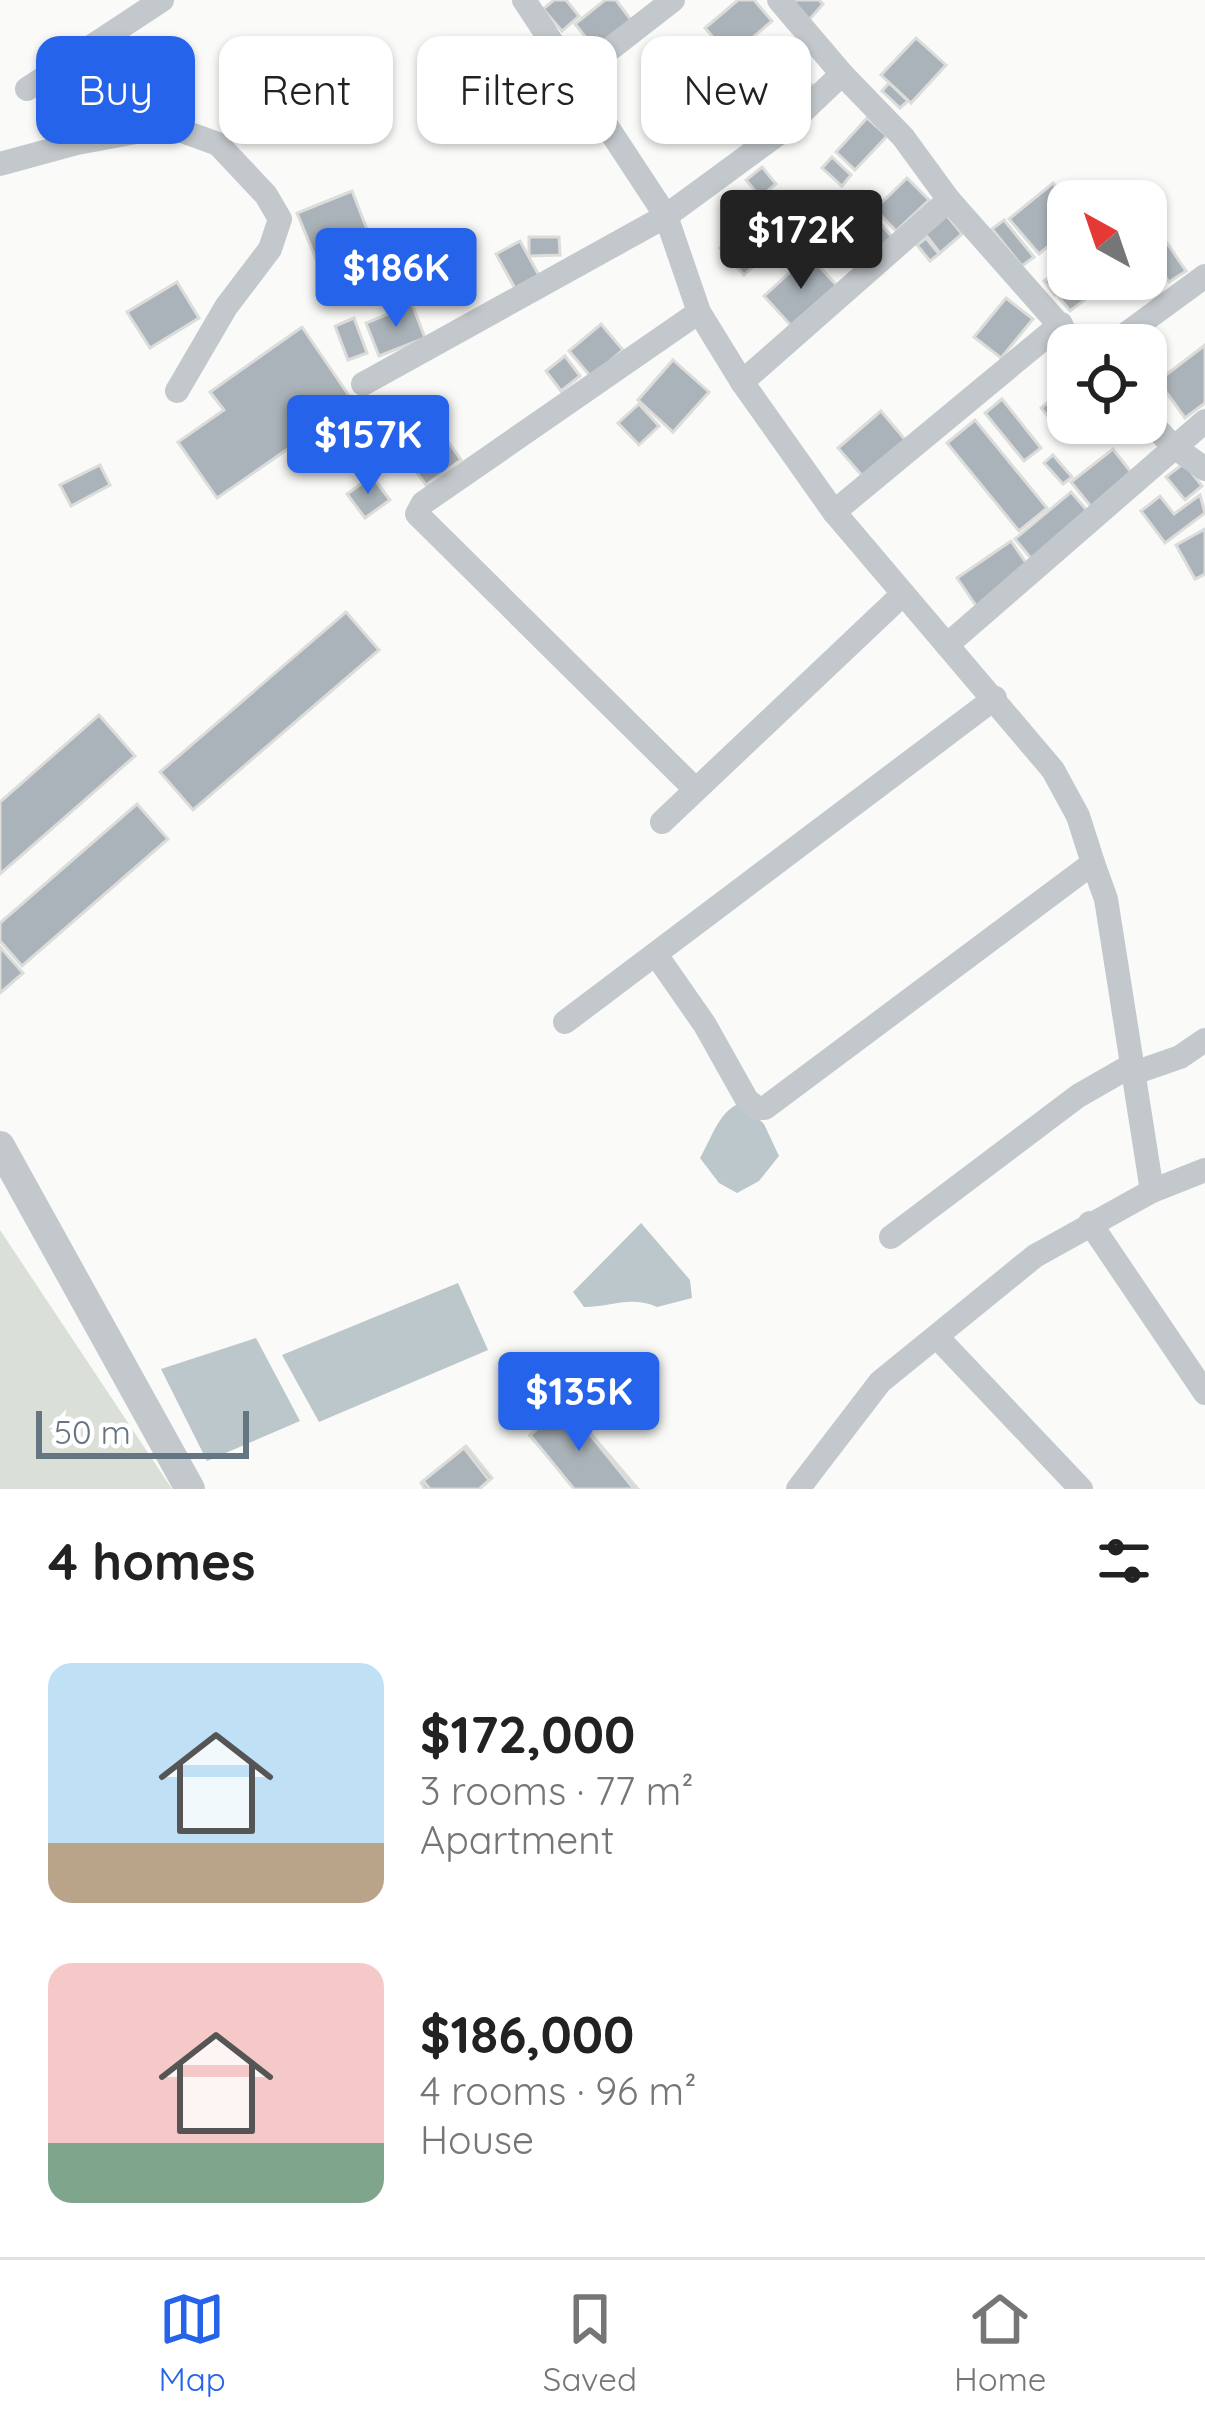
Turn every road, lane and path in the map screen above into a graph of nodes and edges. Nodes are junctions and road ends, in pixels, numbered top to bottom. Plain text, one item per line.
1 (162, 0) edge
2 (524, 0) edge
3 (673, 0) edge
4 (779, 0) edge
5 (127, 9) edge
6 (547, 36) edge
7 (617, 44) edge
8 (842, 74) junction
9 (27, 89) dead end
10 (617, 142) edge
11 (0, 164) edge
12 (949, 200) junction
13 (666, 216) junction
14 (1205, 276) edge
15 (699, 312) junction
16 (1061, 324) edge
17 (1140, 324) edge
18 (1047, 336) edge
19 (742, 382) junction
20 (363, 384) dead end
21 (177, 391) dead end
22 (1205, 421) edge
23 (1167, 440) edge
24 (1173, 446) junction
25 (1205, 469) edge
26 (833, 512) junction
27 (902, 595) junction
28 (947, 645) junction
29 (995, 698) junction
30 (694, 788) junction
31 (662, 822) dead end
32 (1093, 863) junction
33 (658, 956) junction
34 (565, 1022) dead end
35 (1205, 1040) edge
36 (1133, 1069) junction
37 (0, 1146) edge
38 (1205, 1170) edge
39 (1152, 1191) junction
40 (1090, 1223) junction
41 (891, 1237) dead end
42 (938, 1338) junction
43 (1205, 1393) edge
44 (190, 1489) edge
45 (798, 1489) edge
46 (1081, 1489) edge

1 - 5 street
2 - 6 street
3 - 7 street
4 - 8 street
5 - 9 street
8 - 12 street
8 - 13 street
10 - 13 street
11 - 21 street
12 - 16 street
12 - 19 street
13 - 15 street
13 - 20 street
14 - 17 street
15 - 19 street
15 - 30 street
18 - 26 street
19 - 26 street
22 - 24 street
23 - 24 street
24 - 25 street
24 - 28 street
26 - 27 street
27 - 28 street
27 - 30 street
28 - 29 street
29 - 32 street
29 - 33 street
30 - 31 street
32 - 33 street
32 - 36 street
33 - 34 street
35 - 36 street
36 - 39 street
36 - 41 street
37 - 44 street
38 - 39 street
39 - 40 street
40 - 42 street
40 - 43 street
42 - 45 street
42 - 46 street

